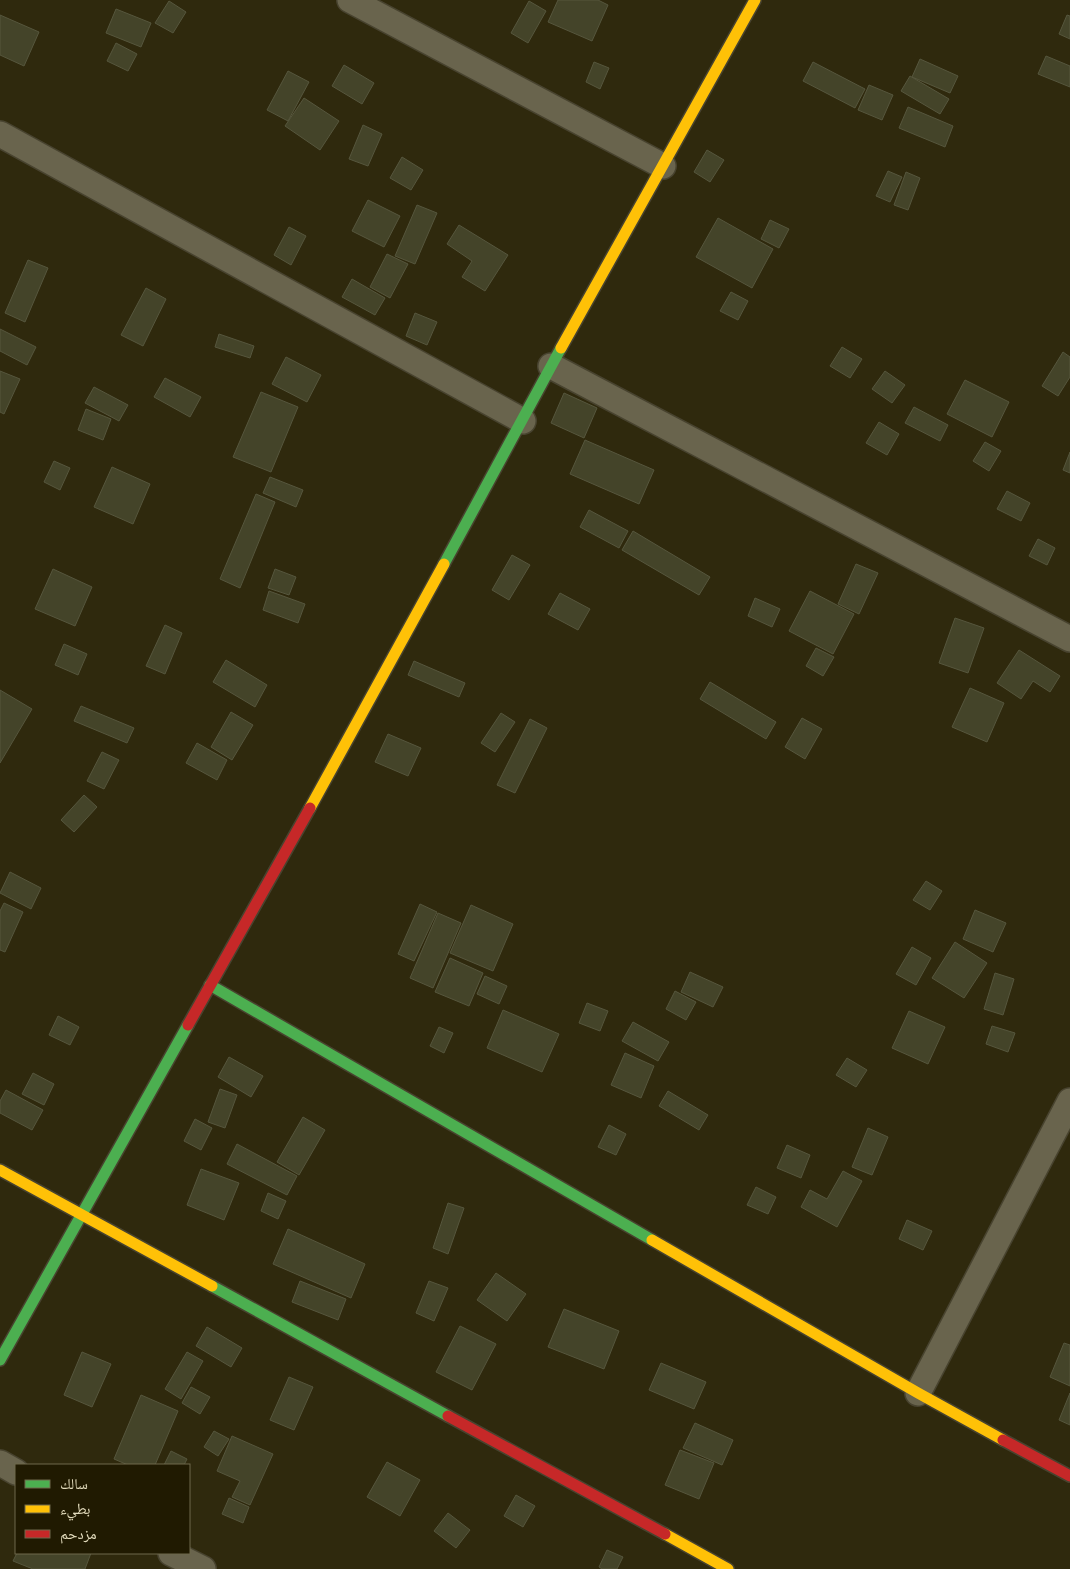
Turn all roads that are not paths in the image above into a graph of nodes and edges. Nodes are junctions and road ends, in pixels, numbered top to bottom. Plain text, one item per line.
1 (350, 0) edge
2 (755, 0) edge
3 (0, 134) edge
4 (663, 166) junction
5 (551, 366) junction
6 (523, 421) junction
7 (1070, 639) edge
8 (210, 985) junction
9 (1070, 1100) edge
10 (0, 1170) edge
11 (82, 1214) junction
12 (0, 1360) edge
13 (918, 1393) junction
14 (0, 1463) edge
15 (15, 1471) edge
16 (1070, 1476) edge
17 (173, 1554) edge
18 (202, 1569) edge
19 (728, 1569) edge

1 - 4 street
2 - 4 street
3 - 6 street
4 - 5 street
5 - 6 street
5 - 7 street
6 - 8 street
8 - 11 street
8 - 13 street
9 - 13 street
10 - 11 street
11 - 12 street
11 - 19 street
13 - 16 street
14 - 15 street
17 - 18 street

